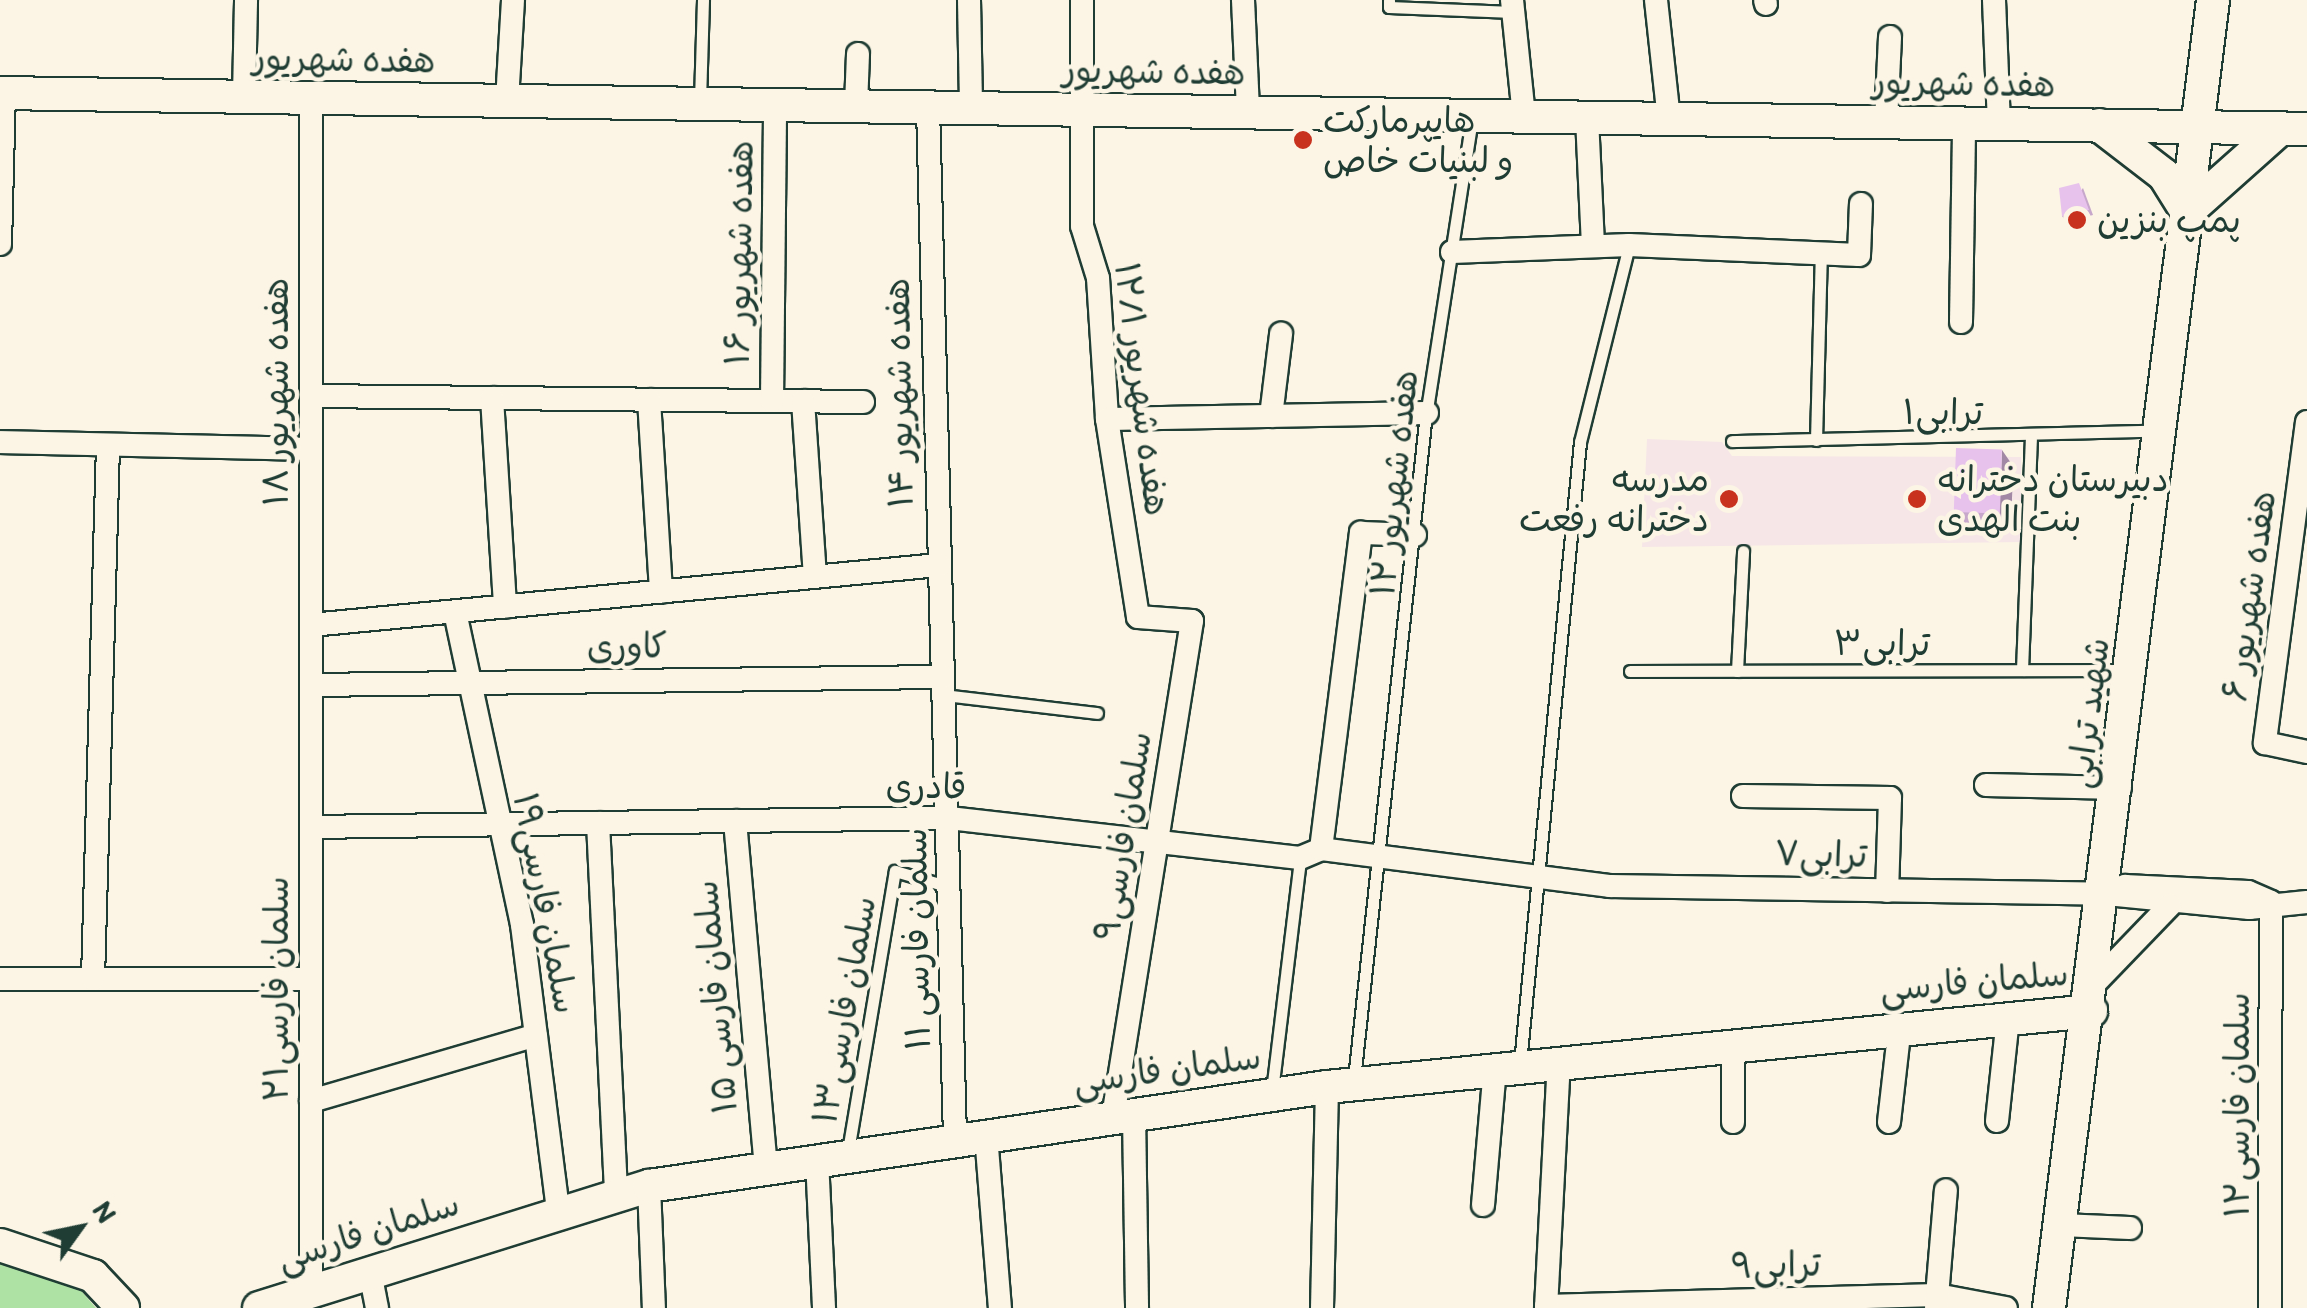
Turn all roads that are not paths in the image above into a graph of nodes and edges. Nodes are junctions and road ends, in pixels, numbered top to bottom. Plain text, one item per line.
1 (246, 0) edge
2 (512, 0) edge
3 (703, 0) edge
4 (969, 0) edge
5 (1082, 0) edge
6 (1243, 0) edge
7 (1389, 0) edge
8 (1656, 0) edge
9 (1994, 0) edge
10 (2213, 0) edge
11 (1512, 6) edge
12 (1890, 36) dead end
13 (858, 54) dead end
14 (2, 93) edge
15 (244, 97) junction
16 (311, 98) junction
17 (507, 101) junction
18 (700, 104) junction
19 (775, 105) junction
20 (856, 106) junction
21 (928, 108) junction
22 (971, 108) junction
23 (1088, 110) junction
24 (1248, 112) junction
25 (1472, 116) junction
26 (1524, 116) junction
27 (1587, 118) junction
28 (1669, 119) junction
29 (1886, 122) junction
30 (1964, 124) junction
31 (1999, 124) junction
32 (2099, 125) junction
33 (2200, 126) junction
34 (2293, 129) edge
35 (1861, 204) dead end
36 (2187, 212) junction
37 (0, 244) edge
38 (1629, 244) junction
39 (1593, 246) junction
40 (1452, 252) junction
41 (1821, 254) junction
42 (1961, 322) dead end
43 (1281, 334) dead end
44 (311, 396) junction
45 (492, 398) junction
46 (649, 400) junction
47 (772, 401) junction
48 (802, 401) junction
49 (863, 402) dead end
50 (1427, 412) junction
51 (1270, 416) junction
52 (1107, 419) junction
53 (2307, 422) edge
54 (2154, 431) junction
55 (2031, 439) junction
56 (1816, 440) junction
57 (1732, 441) dead end
58 (0, 442) edge
59 (108, 444) junction
60 (311, 449) junction
61 (2303, 492) edge
62 (1414, 535) junction
63 (1743, 551) dead end
64 (939, 565) junction
65 (815, 577) junction
66 (661, 592) junction
67 (505, 607) junction
68 (456, 612) junction
69 (1138, 616) joint
70 (311, 625) junction
71 (1737, 670) junction
72 (2022, 670) junction
73 (2133, 670) junction
74 (1630, 671) dead end
75 (469, 683) junction
76 (311, 686) junction
77 (944, 686) junction
78 (1097, 713) dead end
79 (2303, 752) edge
80 (1986, 785) dead end
81 (2120, 788) junction
82 (1743, 796) dead end
83 (949, 818) junction
84 (735, 821) junction
85 (598, 823) junction
86 (496, 825) junction
87 (311, 828) junction
88 (1157, 842) junction
89 (1310, 853) junction
90 (1384, 857) junction
91 (1534, 876) junction
92 (950, 887) junction
93 (1887, 890) junction
94 (2107, 894) junction
95 (2271, 902) junction
96 (2307, 902) edge
97 (2170, 906) junction
98 (0, 979) edge
99 (94, 979) junction
100 (311, 979) junction
101 (2093, 997) junction
102 (2008, 1018) junction
103 (1900, 1026) junction
104 (536, 1035) junction
105 (1733, 1044) junction
106 (1559, 1062) junction
107 (1507, 1068) junction
108 (1340, 1086) junction
109 (1272, 1095) junction
110 (311, 1100) junction
111 (1124, 1116) junction
112 (1997, 1121) dead end
113 (1733, 1122) dead end
114 (1888, 1122) dead end
115 (970, 1137) junction
116 (832, 1157) junction
117 (766, 1167) junction
118 (649, 1186) junction
119 (1946, 1190) dead end
120 (616, 1194) junction
121 (1483, 1206) dead end
122 (558, 1210) junction
123 (2061, 1225) junction
124 (2130, 1228) dead end
125 (0, 1245) edge
126 (370, 1272) junction
127 (92, 1276) junction
128 (311, 1292) junction
129 (1937, 1302) edge
130 (1774, 1304) edge
131 (267, 1307) edge
132 (1546, 1307) edge
133 (123, 1308) edge
134 (148, 1308) edge
135 (378, 1308) edge
136 (654, 1308) edge
137 (824, 1308) edge
138 (998, 1308) edge
139 (1137, 1308) edge
140 (1322, 1308) edge
141 (2006, 1308) edge
142 (2050, 1308) edge
143 (2270, 1308) edge

1 - 15 street
2 - 17 street
3 - 18 lane
4 - 22 street
5 - 23 street, هفده شهریور ۱۲/۱
6 - 24 street
7 - 11 lane
8 - 28 street
9 - 31 street
10 - 33 street, شهید ترابی
11 - 26 street
12 - 29 street
13 - 20 street
14 - 15 street, هفده شهریور
14 - 37 street
15 - 16 street, هفده شهریور
16 - 17 street, هفده شهریور
16 - 44 street, هفده شهریور ۱۸
17 - 18 street, هفده شهریور
18 - 19 street, هفده شهریور
19 - 20 street, هفده شهریور
19 - 47 street, هفده شهریور ۱۶
20 - 21 street, هفده شهریور
21 - 22 street, هفده شهریور
21 - 64 street, هفده شهریور ۱۴
22 - 23 street, هفده شهریور
23 - 24 street, هفده شهریور
23 - 52 street, هفده شهریور ۱۲/۱
24 - 25 street, هفده شهریور
25 - 26 street, هفده شهریور
25 - 40 lane, هفده شهریور ۱۲
26 - 27 street, هفده شهریور
27 - 28 street, هفده شهریور
27 - 39 street
28 - 29 street, هفده شهریور
29 - 30 street, هفده شهریور
30 - 31 street, هفده شهریور
30 - 42 street
31 - 32 street, هفده شهریور
32 - 33 street, هفده شهریور
32 - 36 street
33 - 34 street, هفده شهریور
33 - 36 street, شهید ترابی
34 - 36 street
35 - 41 street
36 - 54 street, شهید ترابی
38 - 39 street
38 - 41 street
38 - 91 lane
39 - 40 street
40 - 50 lane, هفده شهریور ۱۲
41 - 56 lane
43 - 51 street
44 - 45 street
44 - 60 street, هفده شهریور ۱۸
45 - 46 street
45 - 67 street
46 - 47 street
46 - 66 street
47 - 48 street
48 - 49 street
48 - 65 street
50 - 51 street
50 - 62 lane, هفده شهریور ۱۲
51 - 52 street
52 - 69 street, هفده شهریور ۱۲/۱
53 - 61 street, هفده شهریور ۶
54 - 55 lane, ترابی۱
54 - 73 street, شهید ترابی
55 - 56 lane, ترابی۱
55 - 72 lane
56 - 57 lane, ترابی۱
58 - 59 street
59 - 60 street
59 - 99 street
60 - 70 street, هفده شهریور ۱۸
61 - 79 street, هفده شهریور ۶
62 - 89 street
62 - 90 lane, هفده شهریور ۱۲
63 - 71 lane
64 - 65 street
64 - 77 street, هفده شهریور ۱۴
65 - 66 street
66 - 67 street
67 - 68 street
68 - 70 street
68 - 75 street, سلمان فارسی۱۹
69 - 88 street, سلمان فارسی۹
70 - 76 street, هفده شهریور ۱۸
71 - 72 lane, ترابی۳
71 - 74 lane, ترابی۳
72 - 73 lane, ترابی۳
73 - 81 street, شهید ترابی
75 - 76 street, کاوری
75 - 77 street, کاوری
75 - 86 street, سلمان فارسی۱۹
76 - 87 street, سلمان فارسی۲۱
77 - 78 lane
77 - 83 street, سلمان فارسی ۱۱
80 - 81 street
81 - 94 street, شهید ترابی
82 - 93 street
83 - 84 street, قادری
83 - 88 street, قادری
83 - 92 street, سلمان فارسی ۱۱
84 - 85 street, قادری
84 - 117 street, سلمان فارسی ۱۵
85 - 86 street, قادری
85 - 120 street
86 - 87 street, قادری
86 - 104 street, سلمان فارسی۱۹
87 - 100 street, سلمان فارسی۲۱
88 - 89 street, قادری
88 - 111 street, سلمان فارسی۹
89 - 90 street, قادری
89 - 109 lane
90 - 91 street, قادری
90 - 108 lane, هفده شهریور ۱۲
91 - 93 street, ترابی۷
91 - 107 lane
92 - 115 street, سلمان فارسی ۱۱
92 - 116 lane, سلمان فارسی۱۳
93 - 94 street, ترابی۷
94 - 95 street
94 - 97 street
94 - 101 street, شهید ترابی
95 - 96 street
95 - 97 street
95 - 143 street, سلمان فارسی۱۲
97 - 101 street
98 - 99 street
99 - 100 street
100 - 110 street, سلمان فارسی۲۱
101 - 102 street, سلمان فارسی
101 - 123 street, شهید ترابی
102 - 103 street, سلمان فارسی
102 - 112 street
103 - 105 street, سلمان فارسی
103 - 114 street
104 - 110 street
104 - 122 street, سلمان فارسی۱۹
105 - 106 street, سلمان فارسی
105 - 113 street
106 - 107 street, سلمان فارسی
106 - 132 street
107 - 108 street, سلمان فارسی
107 - 121 street
108 - 109 street, سلمان فارسی
108 - 140 street
109 - 111 street, سلمان فارسی
110 - 128 street, سلمان فارسی۲۱
111 - 115 street, سلمان فارسی
111 - 139 street, سلمان فارسی۹
115 - 116 street, سلمان فارسی
115 - 138 street, سلمان فارسی ۱۱
116 - 117 street, سلمان فارسی
116 - 137 street
117 - 118 street, سلمان فارسی
118 - 120 street, سلمان فارسی
118 - 136 street
119 - 129 street
120 - 122 street, سلمان فارسی
122 - 126 street, سلمان فارسی
123 - 124 street
123 - 142 street, شهید ترابی
125 - 127 street
126 - 128 street, سلمان فارسی
126 - 135 street
127 - 133 street
127 - 134 street
128 - 131 street, سلمان فارسی
129 - 130 street, ترابی۹
129 - 141 street, ترابی۹
130 - 132 street, ترابی۹

